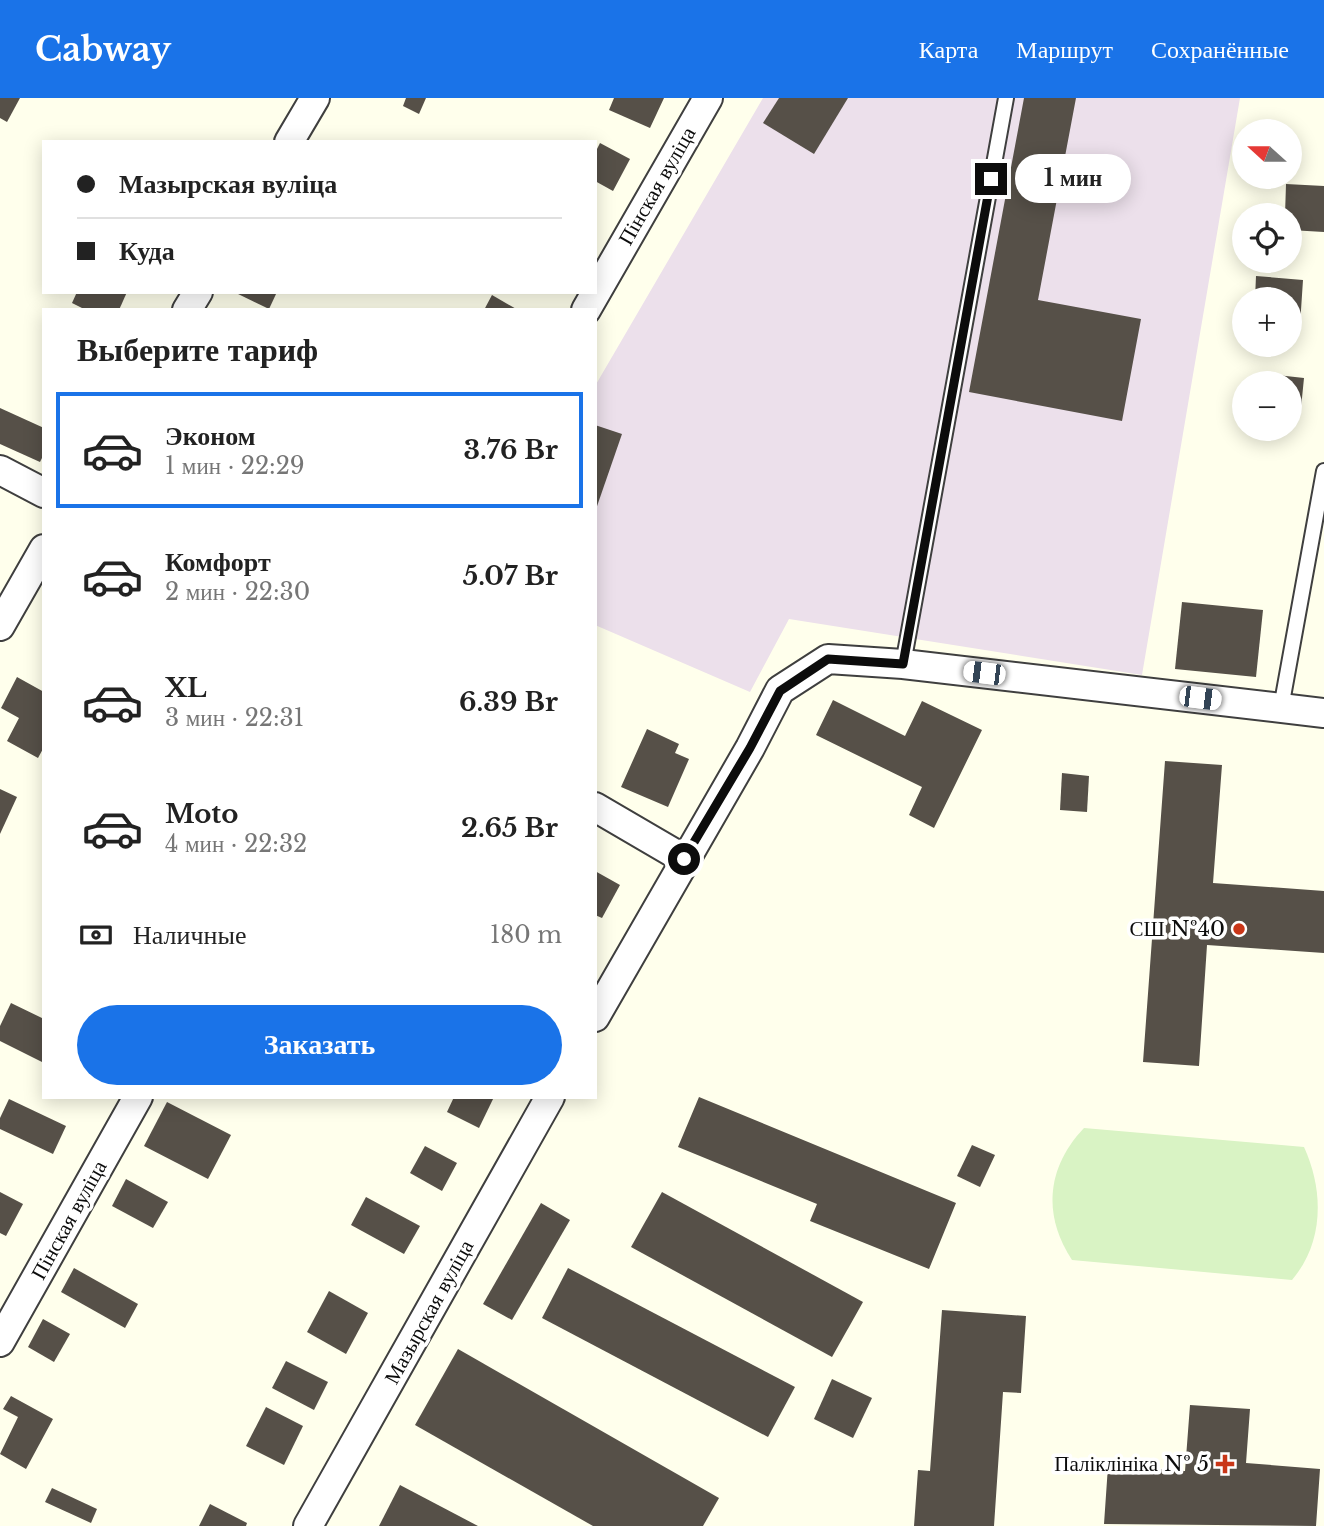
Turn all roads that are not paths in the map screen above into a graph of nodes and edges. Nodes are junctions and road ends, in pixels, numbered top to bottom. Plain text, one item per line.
1 (315, 98) edge
2 (708, 98) edge
3 (1006, 98) edge
4 (290, 140) edge
5 (597, 291) edge
6 (0, 470) edge
7 (1324, 471) edge
8 (42, 492) edge
9 (42, 552) edge
10 (0, 626) edge
11 (903, 664) junction
12 (1281, 708) junction
13 (1324, 713) edge
14 (597, 808) edge
15 (684, 859) junction
16 (597, 1013) edge
17 (137, 1099) edge
18 (549, 1099) edge
19 (0, 1342) edge
20 (308, 1526) edge

1 - 4 street
2 - 5 street, Пінская вуліца
3 - 11 lane
6 - 8 street
7 - 12 lane
9 - 10 street
11 - 12 street
11 - 15 street
12 - 13 street
14 - 15 street
15 - 16 street
17 - 19 street, Пінская вуліца
18 - 20 street, Мазырская вуліца

